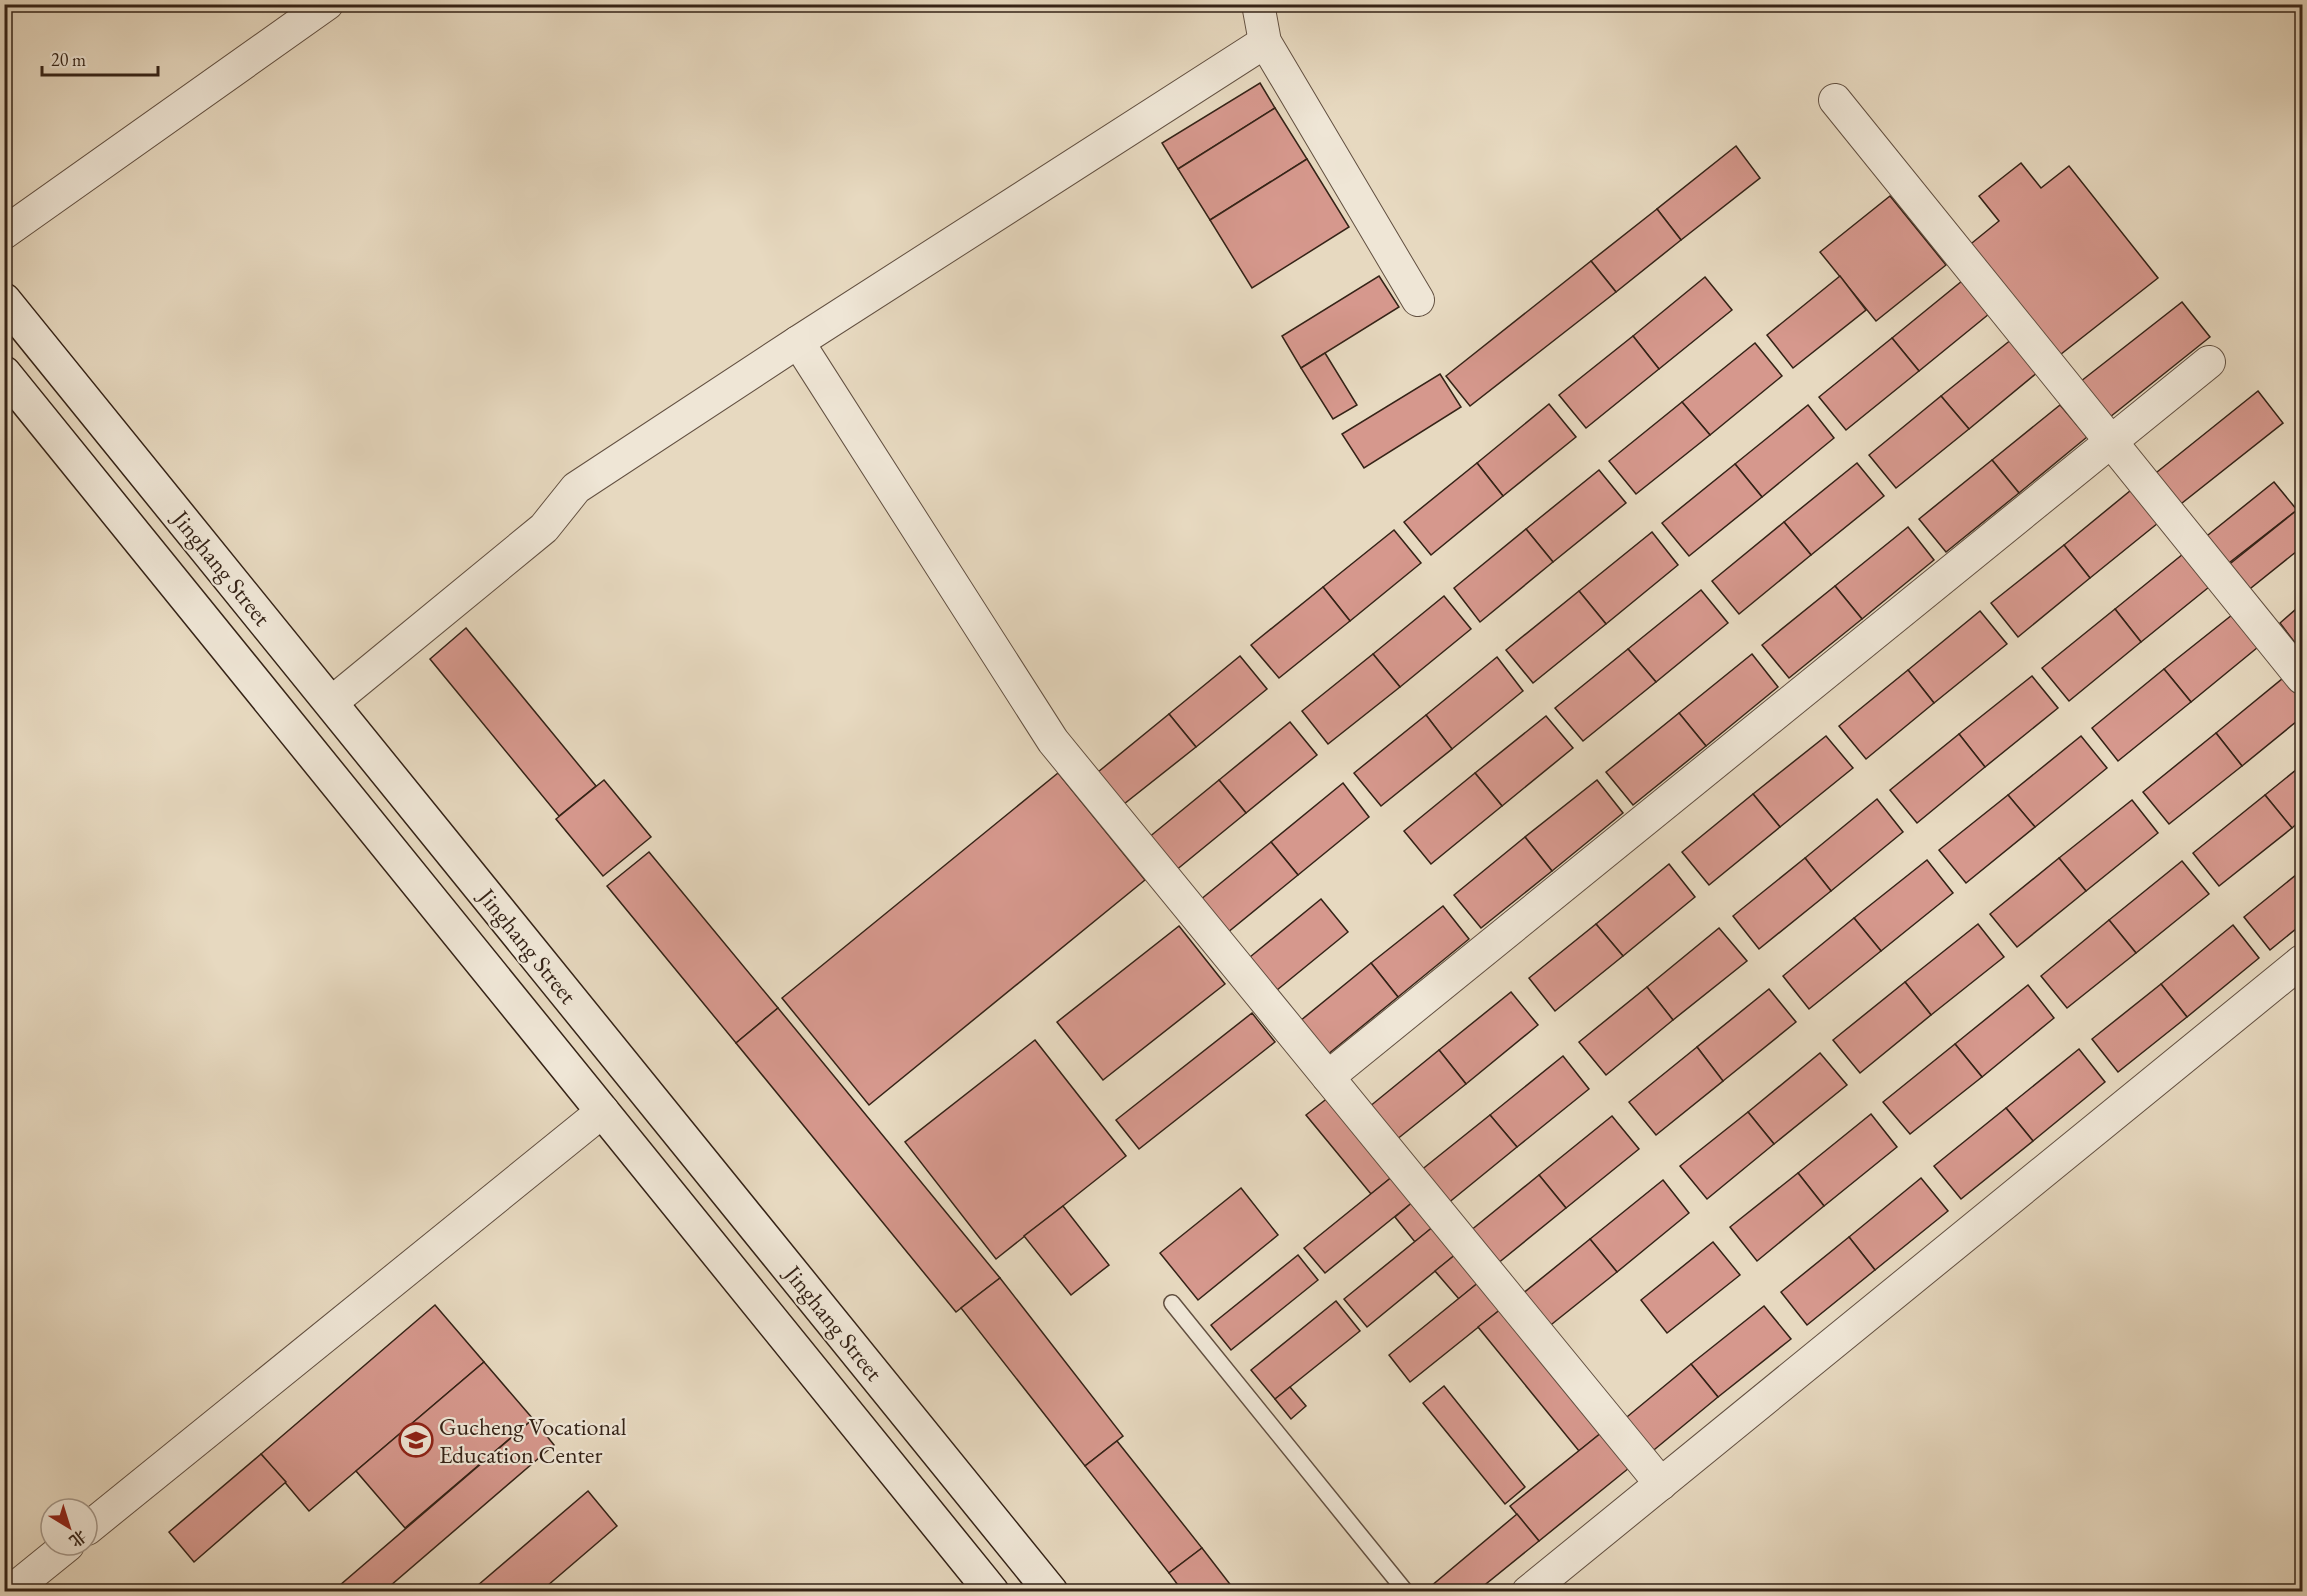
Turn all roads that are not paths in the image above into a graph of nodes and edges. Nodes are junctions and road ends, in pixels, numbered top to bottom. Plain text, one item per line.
1 (327, 4) edge
2 (1258, 4) edge
3 (1265, 42) junction
4 (1835, 100) dead end
5 (4, 233) edge
6 (4, 300) edge
7 (1418, 300) dead end
8 (798, 342) junction
9 (2209, 362) dead end
10 (4, 373) edge
11 (2111, 441) junction
12 (2302, 678) edge
13 (331, 703) junction
14 (2302, 961) edge
15 (1328, 1077) junction
16 (603, 1112) junction
17 (1172, 1303) dead end
18 (1661, 1484) junction
19 (99, 1519) edge
20 (53, 1557) edge
21 (10, 1592) edge
22 (992, 1592) edge
23 (1051, 1592) edge
24 (1406, 1592) edge
25 (1528, 1592) edge

1 - 5 street
2 - 3 street
3 - 7 street
3 - 8 street
4 - 11 street
6 - 13 main road, Jinghang Street
8 - 13 street
8 - 15 street
9 - 11 street
10 - 16 main road, Jinghang Street
11 - 12 street
11 - 15 street
13 - 23 main road, Jinghang Street
14 - 18 street
15 - 18 street
16 - 19 street
16 - 22 main road, Jinghang Street
17 - 24 lane
18 - 25 street
20 - 21 street

